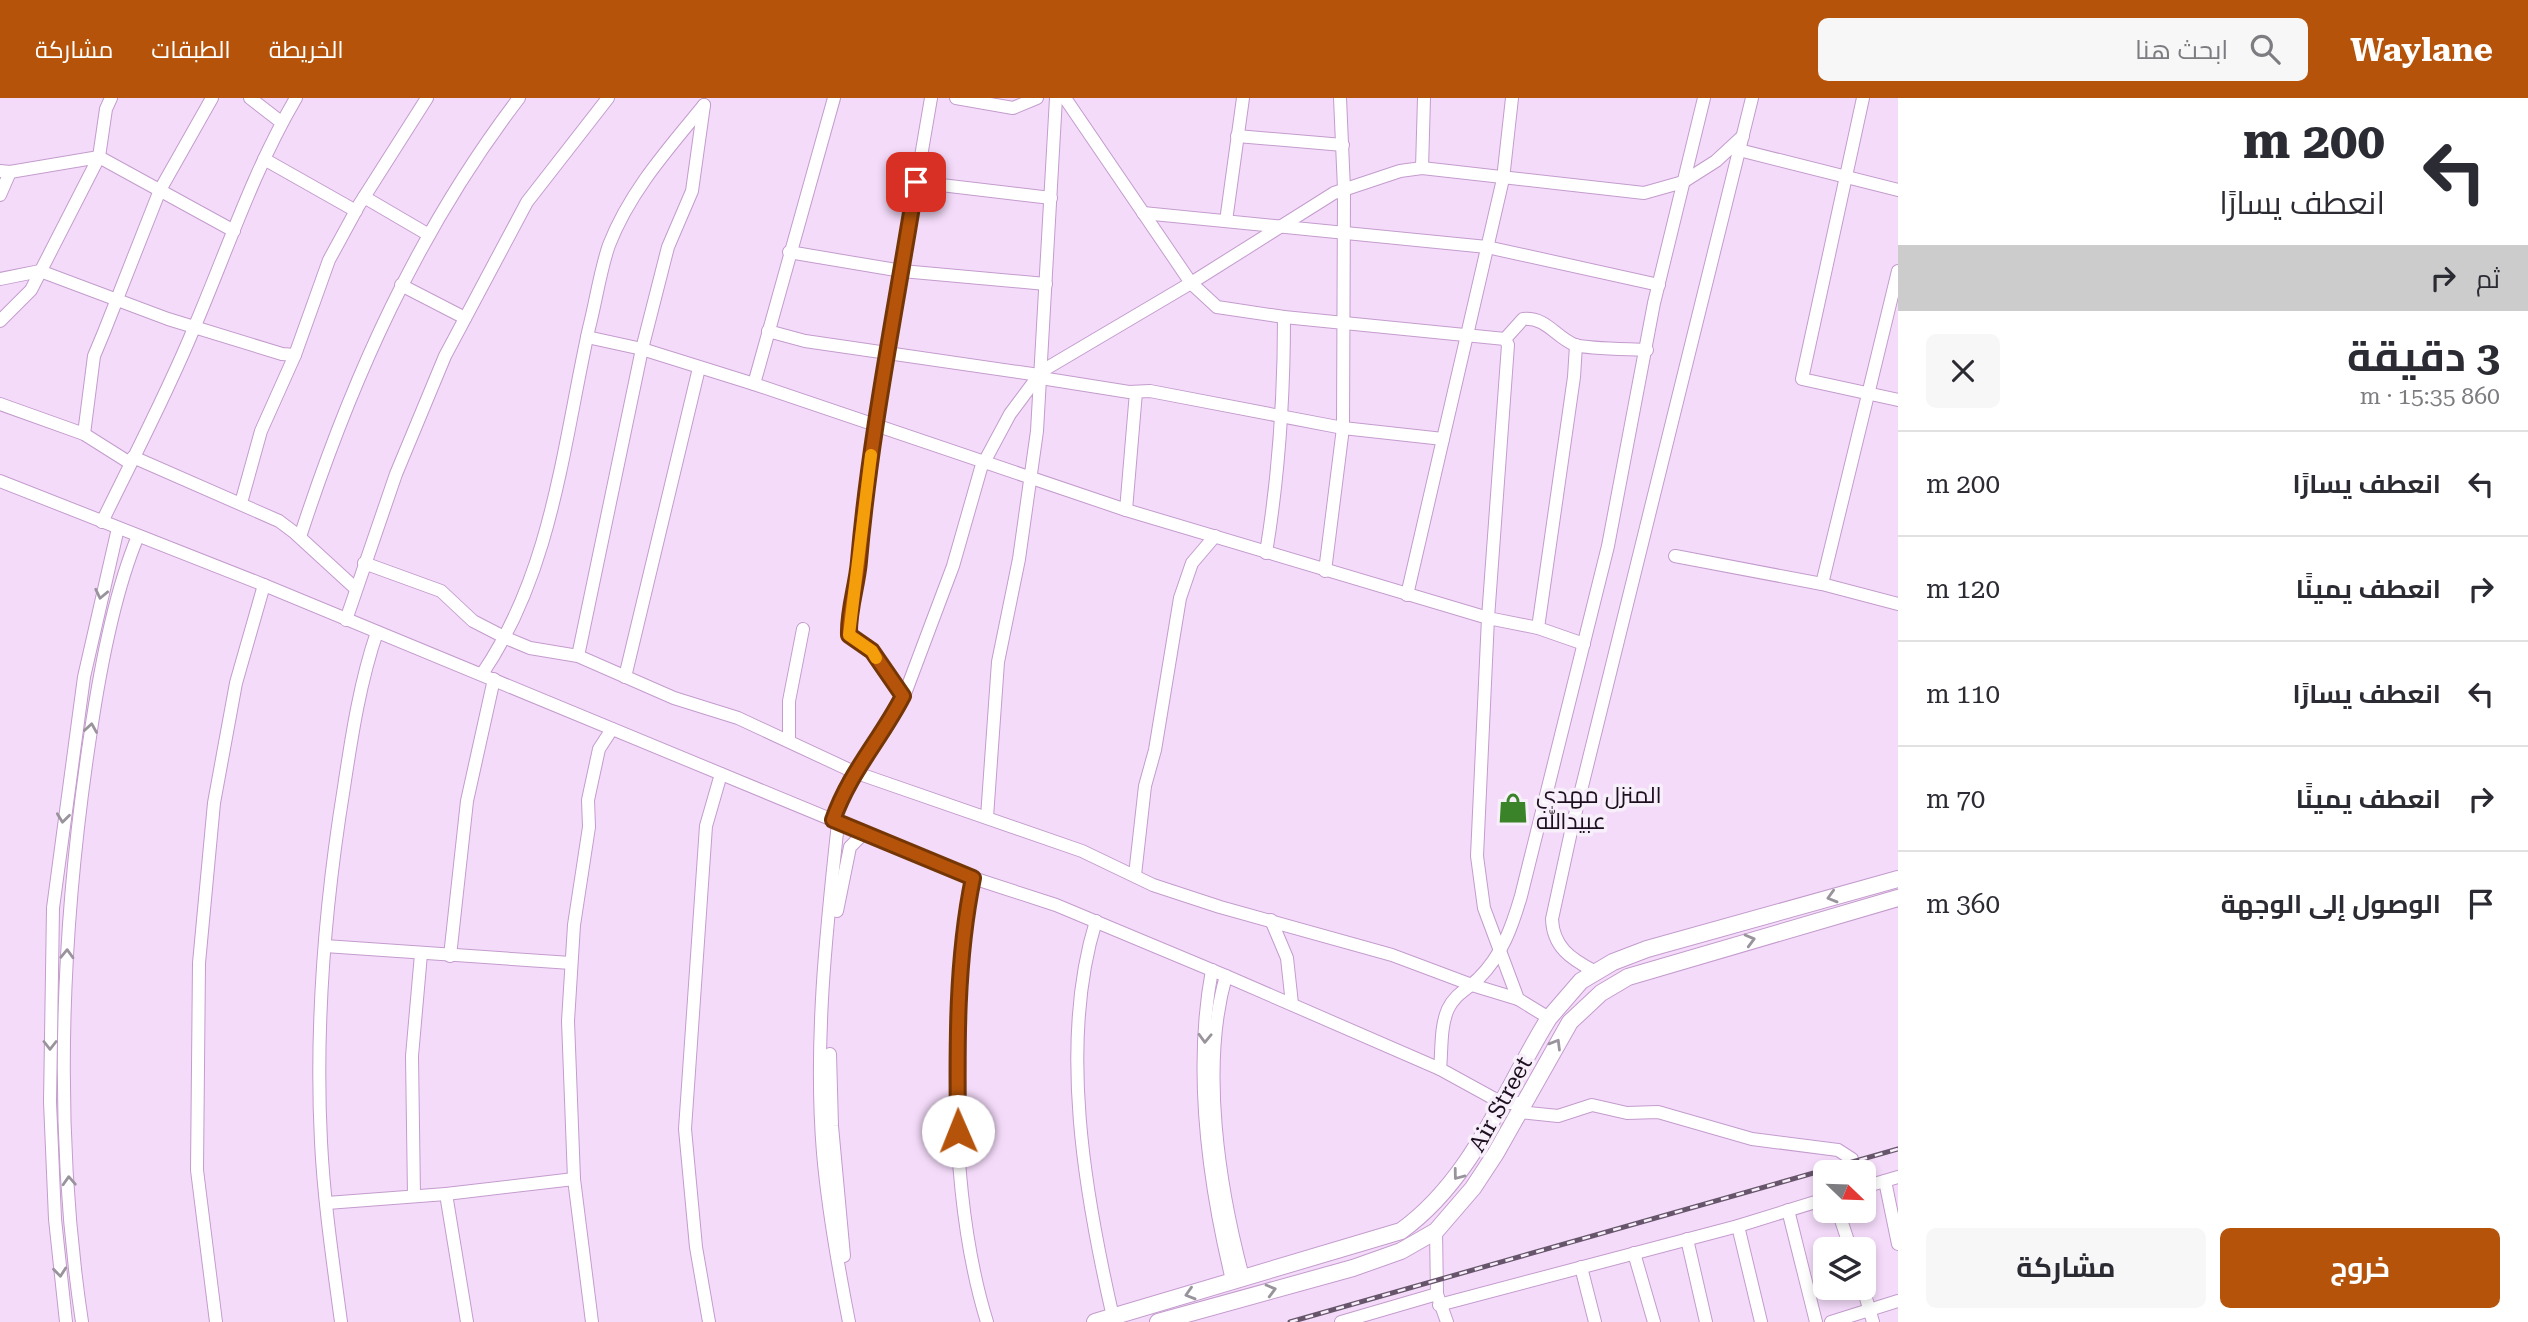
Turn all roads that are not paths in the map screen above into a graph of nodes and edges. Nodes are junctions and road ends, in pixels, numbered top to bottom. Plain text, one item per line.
1 (111, 98) edge
2 (212, 98) edge
3 (250, 98) edge
4 (296, 98) edge
5 (427, 98) edge
6 (519, 98) edge
7 (834, 98) edge
8 (931, 98) edge
9 (956, 98) edge
10 (1037, 98) edge
11 (1056, 98) edge
12 (1065, 98) edge
13 (1243, 98) edge
14 (1340, 98) edge
15 (1424, 98) edge
16 (1512, 98) edge
17 (1704, 98) edge
18 (1752, 98) edge
19 (1863, 98) edge
20 (605, 99) edge
21 (705, 101) edge
22 (281, 122) junction
23 (1237, 136) junction
24 (1743, 136) junction
25 (1343, 145) junction
26 (1739, 150) junction
27 (99, 157) junction
28 (264, 159) junction
29 (1422, 169) junction
30 (5, 172) edge
31 (1846, 177) junction
32 (1503, 179) junction
33 (916, 182) junction
34 (1683, 182) junction
35 (1345, 189) junction
36 (160, 190) junction
37 (1898, 190) edge
38 (0, 195) edge
39 (363, 197) junction
40 (1051, 198) junction
41 (356, 211) junction
42 (1143, 213) junction
43 (1226, 221) junction
44 (1281, 226) junction
45 (234, 231) junction
46 (1345, 232) junction
47 (429, 235) junction
48 (1487, 247) junction
49 (789, 253) junction
50 (40, 271) junction
51 (902, 271) junction
52 (1898, 271) edge
53 (0, 279) edge
54 (1191, 283) junction
55 (1046, 284) junction
56 (401, 285) junction
57 (1659, 285) junction
58 (116, 299) junction
59 (1284, 317) junction
60 (465, 318) junction
61 (0, 321) edge
62 (1343, 321) junction
63 (194, 328) junction
64 (768, 331) junction
65 (1465, 333) junction
66 (587, 337) junction
67 (1505, 339) junction
68 (1576, 345) junction
69 (642, 349) junction
70 (1647, 350) junction
71 (887, 352) junction
72 (295, 355) junction
73 (699, 368) junction
74 (1040, 375) junction
75 (754, 384) junction
76 (1136, 392) junction
77 (1868, 394) junction
78 (1898, 400) edge
79 (0, 404) edge
80 (1283, 415) junction
81 (875, 425) junction
82 (1343, 428) junction
83 (84, 434) junction
84 (1443, 439) junction
85 (131, 460) junction
86 (983, 464) junction
87 (1032, 477) junction
88 (0, 481) edge
89 (240, 503) junction
90 (1126, 510) junction
91 (102, 522) junction
92 (118, 528) junction
93 (138, 536) junction
94 (1215, 536) junction
95 (300, 537) junction
96 (1266, 553) junction
97 (1675, 556) dead end
98 (364, 563) junction
99 (1325, 571) junction
100 (1822, 583) junction
101 (264, 585) junction
102 (355, 589) junction
103 (1406, 595) junction
104 (1898, 604) edge
105 (1488, 618) junction
106 (346, 620) junction
107 (1538, 628) junction
108 (803, 629) dead end
109 (377, 632) junction
110 (506, 638) junction
111 (1584, 644) junction
112 (578, 656) junction
113 (488, 677) junction
114 (625, 677) junction
115 (903, 696) junction
116 (612, 729) junction
117 (789, 740) junction
118 (854, 772) junction
119 (720, 774) junction
120 (987, 817) junction
121 (836, 821) junction
122 (864, 833) junction
123 (1135, 875) junction
124 (973, 878) junction
125 (1898, 879) edge
126 (1898, 898) edge
127 (1272, 920) junction
128 (1096, 921) junction
129 (325, 946) junction
130 (421, 954) junction
131 (1499, 954) junction
132 (450, 956) junction
133 (571, 963) junction
134 (1212, 970) junction
135 (1594, 971) junction
136 (1226, 976) junction
137 (1472, 985) junction
138 (1518, 999) junction
139 (1292, 1004) junction
140 (1549, 1018) junction
141 (1440, 1069) junction
142 (1502, 1103) junction
143 (1521, 1107) junction
144 (1853, 1160) edge
145 (1898, 1177) edge
146 (574, 1179) junction
147 (1885, 1181) junction
148 (1876, 1184) edge
149 (446, 1195) junction
150 (414, 1196) junction
151 (327, 1203) junction
152 (1813, 1203) edge
153 (1788, 1210) junction
154 (1738, 1226) junction
155 (1436, 1231) junction
156 (1686, 1239) junction
157 (1898, 1244) edge
158 (1634, 1253) junction
159 (1581, 1267) junction
160 (1237, 1279) junction
161 (1438, 1299) junction
162 (1898, 1301) edge
163 (1871, 1316) edge
164 (1113, 1317) junction
165 (66, 1322) edge
166 (82, 1322) edge
167 (216, 1322) edge
168 (341, 1322) edge
169 (467, 1322) edge
170 (592, 1322) edge
171 (709, 1322) edge
172 (852, 1322) edge
173 (987, 1322) edge
174 (1095, 1322) edge
175 (1158, 1322) edge
176 (1341, 1322) edge
177 (1447, 1322) edge
178 (1595, 1322) edge
179 (1654, 1322) edge
180 (1706, 1322) edge
181 (1761, 1322) edge
182 (1816, 1322) edge
183 (1831, 1322) edge

1 - 27 street
2 - 36 street
3 - 22 street
4 - 22 street
5 - 39 street
6 - 47 street
7 - 49 street
8 - 33 street
9 - 10 street
11 - 40 street
12 - 42 street
13 - 23 street
14 - 25 street
15 - 29 street
16 - 32 street
17 - 34 street
18 - 24 street
19 - 31 street
20 - 60 street
21 - 66 street
21 - 69 street
22 - 28 street
23 - 25 street
23 - 43 street
24 - 26 street
24 - 34 street
25 - 35 street
26 - 31 street
26 - 135 street
27 - 30 street
27 - 36 street
27 - 50 street
28 - 41 street
28 - 45 street
29 - 32 street
29 - 35 street
30 - 38 street
31 - 37 street
31 - 77 street
32 - 34 street
32 - 48 street
33 - 40 street
33 - 51 street
34 - 57 street
35 - 44 street
35 - 46 street
36 - 45 street
36 - 58 street
39 - 41 street
39 - 47 street
40 - 55 street
41 - 72 street
42 - 43 street
42 - 54 street
43 - 44 street
44 - 46 street
44 - 54 street
45 - 63 street
46 - 48 street
46 - 62 street
47 - 56 street
48 - 57 street
48 - 65 street
49 - 51 street
49 - 64 street
50 - 53 street
50 - 58 street
50 - 61 street
51 - 55 street
51 - 71 street
52 - 77 street
54 - 59 street
54 - 74 street
55 - 74 street
56 - 60 street
56 - 95 street
57 - 70 street
58 - 63 street
58 - 83 street
59 - 62 street
59 - 80 street
60 - 98 street
62 - 65 street
62 - 82 street
63 - 72 street
63 - 85 street
64 - 71 street
64 - 75 street
65 - 67 street
65 - 84 street
66 - 69 street
66 - 110 street
67 - 68 street
67 - 105 street
68 - 70 street
68 - 107 street
69 - 73 street
69 - 112 street
70 - 111 street
71 - 74 street
71 - 81 street
72 - 89 street
73 - 75 street
73 - 114 street
74 - 76 street
74 - 86 street
74 - 87 street
75 - 81 street
76 - 80 street
76 - 90 street
77 - 78 street
77 - 100 street
79 - 83 street
80 - 82 street
80 - 96 street
81 - 86 street
81 - 115 street
82 - 84 street
82 - 99 street
83 - 85 street
84 - 103 street
85 - 89 street
85 - 91 street
86 - 87 street
86 - 115 street
87 - 90 street
87 - 120 street
88 - 91 street
89 - 95 street
90 - 94 street
91 - 92 street
92 - 93 street
92 -> 165 street
93 - 101 street
166 -> 93 street
94 - 96 street
94 - 123 street
95 - 102 street
96 - 99 street
97 - 100 street
98 - 102 street
98 - 110 street
99 - 103 street
100 - 104 street
101 - 106 street
101 - 167 street
102 - 106 street
103 - 105 street
105 - 107 street
105 - 131 street
106 - 109 street
107 - 111 street
108 - 117 street
109 - 113 street
109 - 129 street
110 - 112 street
110 - 113 street
111 - 131 street
112 - 114 street
113 - 116 street
113 - 132 street
114 - 117 street
115 - 118 street
116 - 119 street
116 - 133 street
117 - 118 street
118 - 120 street
118 - 121 street
119 - 121 street
119 - 171 street
120 - 123 street
121 - 122 street
121 - 172 street
122 - 124 street
122 - 172 street
123 - 127 street
124 - 128 street
124 - 173 street
125 -> 135 main road, Air Street
143 -> 126 main road, Air Street
127 - 137 street
127 - 139 street
128 - 134 street
128 - 164 street
129 - 130 street
129 - 151 street
130 - 132 street
130 - 150 street
131 - 137 street
131 - 138 street
132 - 133 street
133 - 146 street
134 - 136 street
134 -> 160 street
135 - 140 main road, Air Street
136 - 139 street
136 - 160 street
137 - 138 street
137 - 141 street
138 - 140 street
139 - 141 street
140 - 142 main road, Air Street
141 - 142 street
142 - 143 street
142 -> 160 main road, Air Street
143 - 144 street
143 - 155 main road, Air Street
145 - 147 street
146 - 149 street
146 - 170 street
147 - 148 street
147 - 157 street
149 - 150 street
149 - 169 street
150 - 151 street
151 - 168 street
152 - 153 street
153 - 154 street
153 - 182 street
154 - 156 street
154 - 181 street
155 - 161 street
175 -> 155 main road, Air Street
156 - 158 street
156 - 180 street
158 - 159 street
158 - 179 street
159 - 161 street
159 - 178 street
160 -> 164 main road, Air Street
161 - 176 street
161 - 177 street
162 - 163 street
163 - 183 street
164 - 174 main road, Air Street

